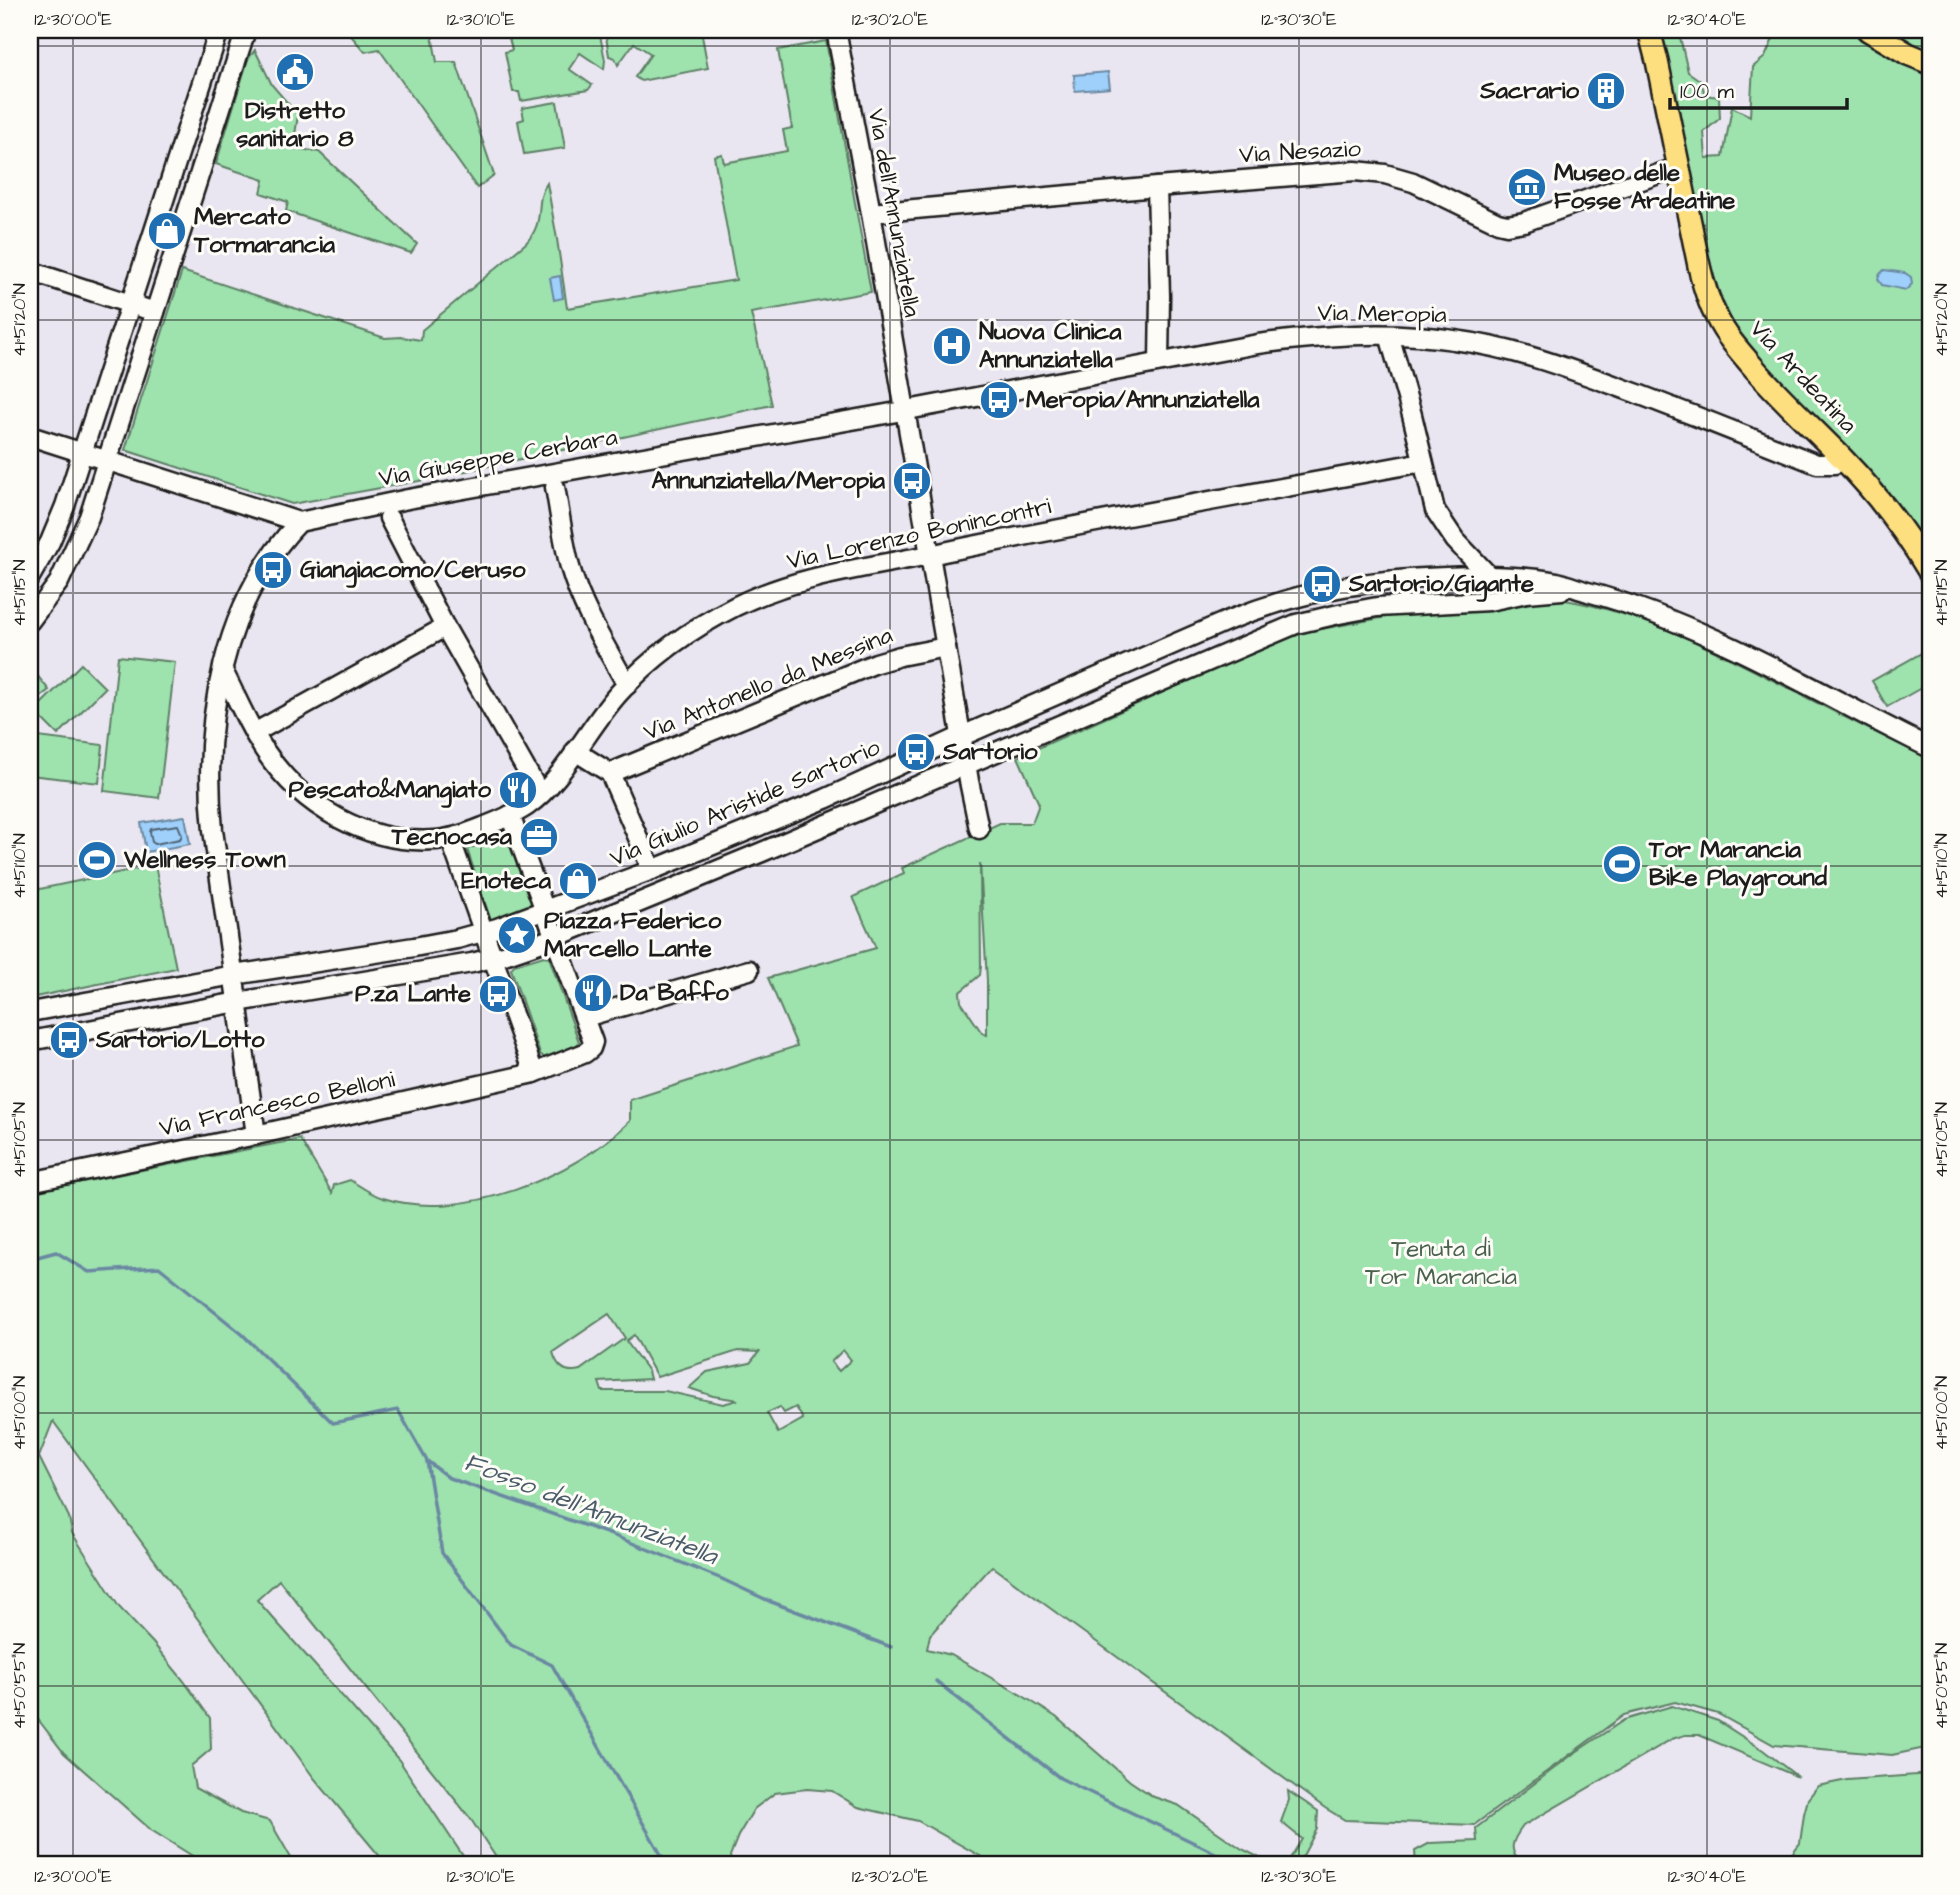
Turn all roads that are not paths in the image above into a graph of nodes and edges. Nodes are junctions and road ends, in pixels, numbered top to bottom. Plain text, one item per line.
1 (836, 30) edge
2 (1650, 30) edge
3 (1868, 30) edge
4 (217, 34) edge
5 (243, 38) edge
6 (1930, 62) edge
7 (1678, 167) junction
8 (1157, 187) junction
9 (871, 213) junction
10 (30, 271) edge
11 (130, 303) junction
12 (155, 312) junction
13 (1389, 335) junction
14 (1158, 362) junction
15 (904, 410) junction
16 (30, 436) edge
17 (83, 452) junction
18 (108, 460) junction
19 (1844, 460) junction
20 (1423, 462) junction
21 (555, 487) dead end
22 (61, 517) junction
23 (388, 519) dead end
24 (299, 522) junction
25 (86, 526) junction
26 (930, 555) junction
27 (1930, 573) edge
28 (30, 576) edge
29 (1489, 576) junction
30 (1579, 589) junction
31 (1489, 601) junction
32 (30, 621) edge
33 (445, 627) junction
34 (1202, 632) junction
35 (946, 647) junction
36 (1214, 658) junction
37 (223, 671) junction
38 (626, 685) junction
39 (254, 733) junction
40 (962, 736) junction
41 (1930, 748) edge
42 (575, 751) junction
43 (966, 765) junction
44 (610, 773) junction
45 (540, 794) junction
46 (510, 815) junction
47 (979, 829) dead end
48 (450, 838) junction
49 (652, 870) junction
50 (544, 911) junction
51 (483, 932) junction
52 (554, 938) junction
53 (492, 958) junction
54 (749, 970) dead end
55 (234, 975) junction
56 (238, 1002) junction
57 (30, 1012) edge
58 (584, 1017) junction
59 (30, 1041) edge
60 (534, 1073) junction
61 (256, 1135) junction
62 (30, 1182) edge

1 - 9 street, Via dell'Annunziatella
2 - 7 main road, Via Ardeatina
3 - 6 main road
4 - 11 street
5 - 12 street
7 - 8 street, Via Nesazio
7 - 19 main road, Via Ardeatina
8 - 9 street, Via Nesazio
8 - 14 street
9 - 15 street, Via dell'Annunziatella
10 - 11 street
11 - 12 street
11 - 17 street
12 - 18 street
13 - 14 street, Via Meropia
13 - 19 street, Via Meropia
13 - 20 street
14 - 15 street, Via Meropia
15 - 24 street, Via Giuseppe Cerbara
15 - 26 street, Via dell'Annunziatella
16 - 17 street, Via Giuseppe Cerbara
17 - 18 street, Via Giuseppe Cerbara
17 - 22 street
18 - 24 street, Via Giuseppe Cerbara
18 - 25 street
19 - 27 main road, Via Ardeatina
20 - 26 street, Via Lorenzo Bonincontri
20 - 29 street
21 - 38 street
22 - 25 street
22 - 28 street
23 - 33 street
24 - 37 street
25 - 32 street
26 - 35 street, Via dell'Annunziatella
26 - 38 street, Via Lorenzo Bonincontri
29 - 30 street, Via Giulio Aristide Sartorio
29 - 31 street
29 - 34 street, Via Giulio Aristide Sartorio
30 - 31 street, Via Giulio Aristide Sartorio
30 - 41 street, Via Giulio Aristide Sartorio
31 - 36 street, Via Giulio Aristide Sartorio
33 - 39 street
33 - 45 street
34 - 36 street
34 - 40 street, Via Giulio Aristide Sartorio
35 - 40 street, Via dell'Annunziatella
35 - 44 street, Via Antonello da Messina
36 - 43 street, Via Giulio Aristide Sartorio
37 - 39 street
37 - 55 street
38 - 42 street, Via Lorenzo Bonincontri
39 - 48 street
40 - 43 street
40 - 49 street, Via Giulio Aristide Sartorio
42 - 44 street
42 - 45 street, Via Lorenzo Bonincontri
43 - 47 street
43 - 52 street, Via Giulio Aristide Sartorio
44 - 49 street
45 - 46 street, Via Lorenzo Bonincontri
46 - 48 street
46 - 50 street
48 - 51 street
49 - 50 street, Via Giulio Aristide Sartorio
50 - 51 street
50 - 52 street
51 - 53 street
51 - 55 street
52 - 53 street
52 - 58 street
53 - 56 street
53 - 60 street
54 - 58 street
55 - 56 street
55 - 57 street
56 - 59 street
56 - 61 street
58 - 60 street
60 - 61 street, Via Francesco Belloni
61 - 62 street, Via Francesco Belloni

